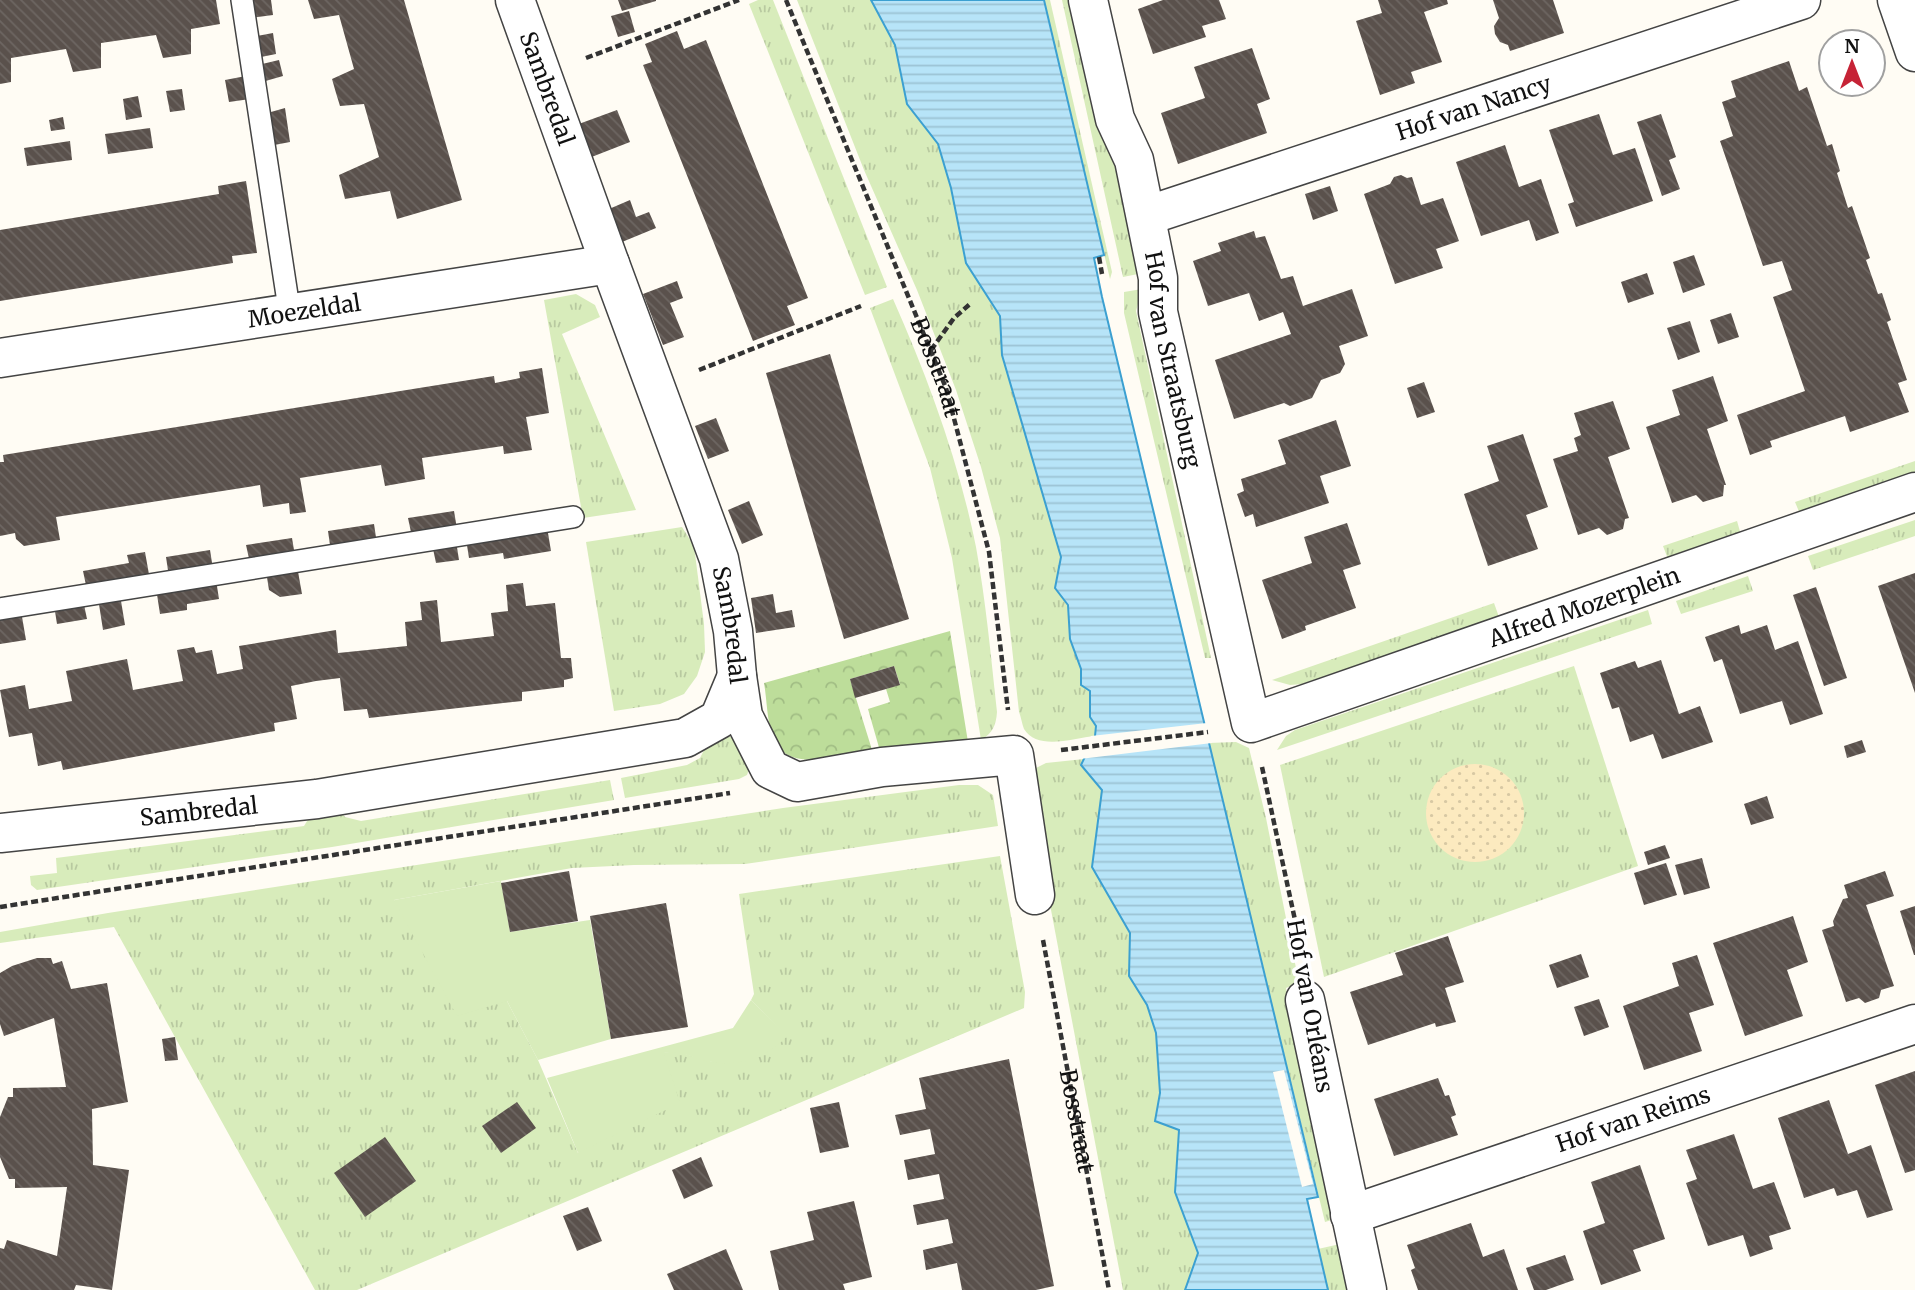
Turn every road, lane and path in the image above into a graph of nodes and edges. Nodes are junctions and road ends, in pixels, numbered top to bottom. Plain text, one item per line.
1 (242, 0) edge
2 (515, 0) edge
3 (739, 0) edge
4 (786, 0) edge
5 (1088, 0) edge
6 (1801, 0) edge
7 (1897, 0) edge
8 (1915, 52) edge
9 (542, 74) junction
10 (1146, 216) junction
11 (1099, 257) dead end
12 (610, 264) junction
13 (1102, 274) dead end
14 (970, 304) dead end
15 (861, 306) dead end
16 (290, 315) junction
17 (931, 351) junction
18 (0, 358) edge
19 (656, 387) junction
20 (1915, 492) edge
21 (573, 517) dead end
22 (0, 608) edge
23 (737, 676) junction
24 (1251, 723) junction
25 (1214, 731) dead end
26 (1063, 750) dead end
27 (1014, 755) junction
28 (797, 782) junction
29 (0, 833) edge
30 (1035, 895) dead end
31 (0, 907) edge
32 (1045, 953) dead end
33 (1305, 1000) joint
34 (1915, 1024) edge
35 (1350, 1215) junction
36 (1109, 1290) edge
37 (1367, 1290) edge

1 - 16 lane
2 - 9 street, Sambredal
3 - 9 path
4 - 17 path, Bosstraat
5 - 10 street, Hof van Straatsburg
6 - 10 street, Hof van Nancy
7 - 8 street
9 - 12 street, Sambredal
10 - 24 street, Hof van Straatsburg
11 - 13 path
12 - 16 street, Moezeldal
12 - 19 street, Sambredal
14 - 17 path
15 - 19 path
16 - 18 street, Moezeldal
17 - 27 path, Bosstraat
19 - 23 street, Sambredal
20 - 24 street, Alfred Mozerplein
21 - 22 lane
23 - 28 street
23 - 29 street, Sambredal
24 - 33 path, Hof van Orléans
25 - 26 path
27 - 28 street
27 - 30 street
28 - 31 path
32 - 36 path, Bosstraat
33 - 35 street, Hof van Orléans
34 - 35 street, Hof van Reims
35 - 37 street, Hof van Orléans

